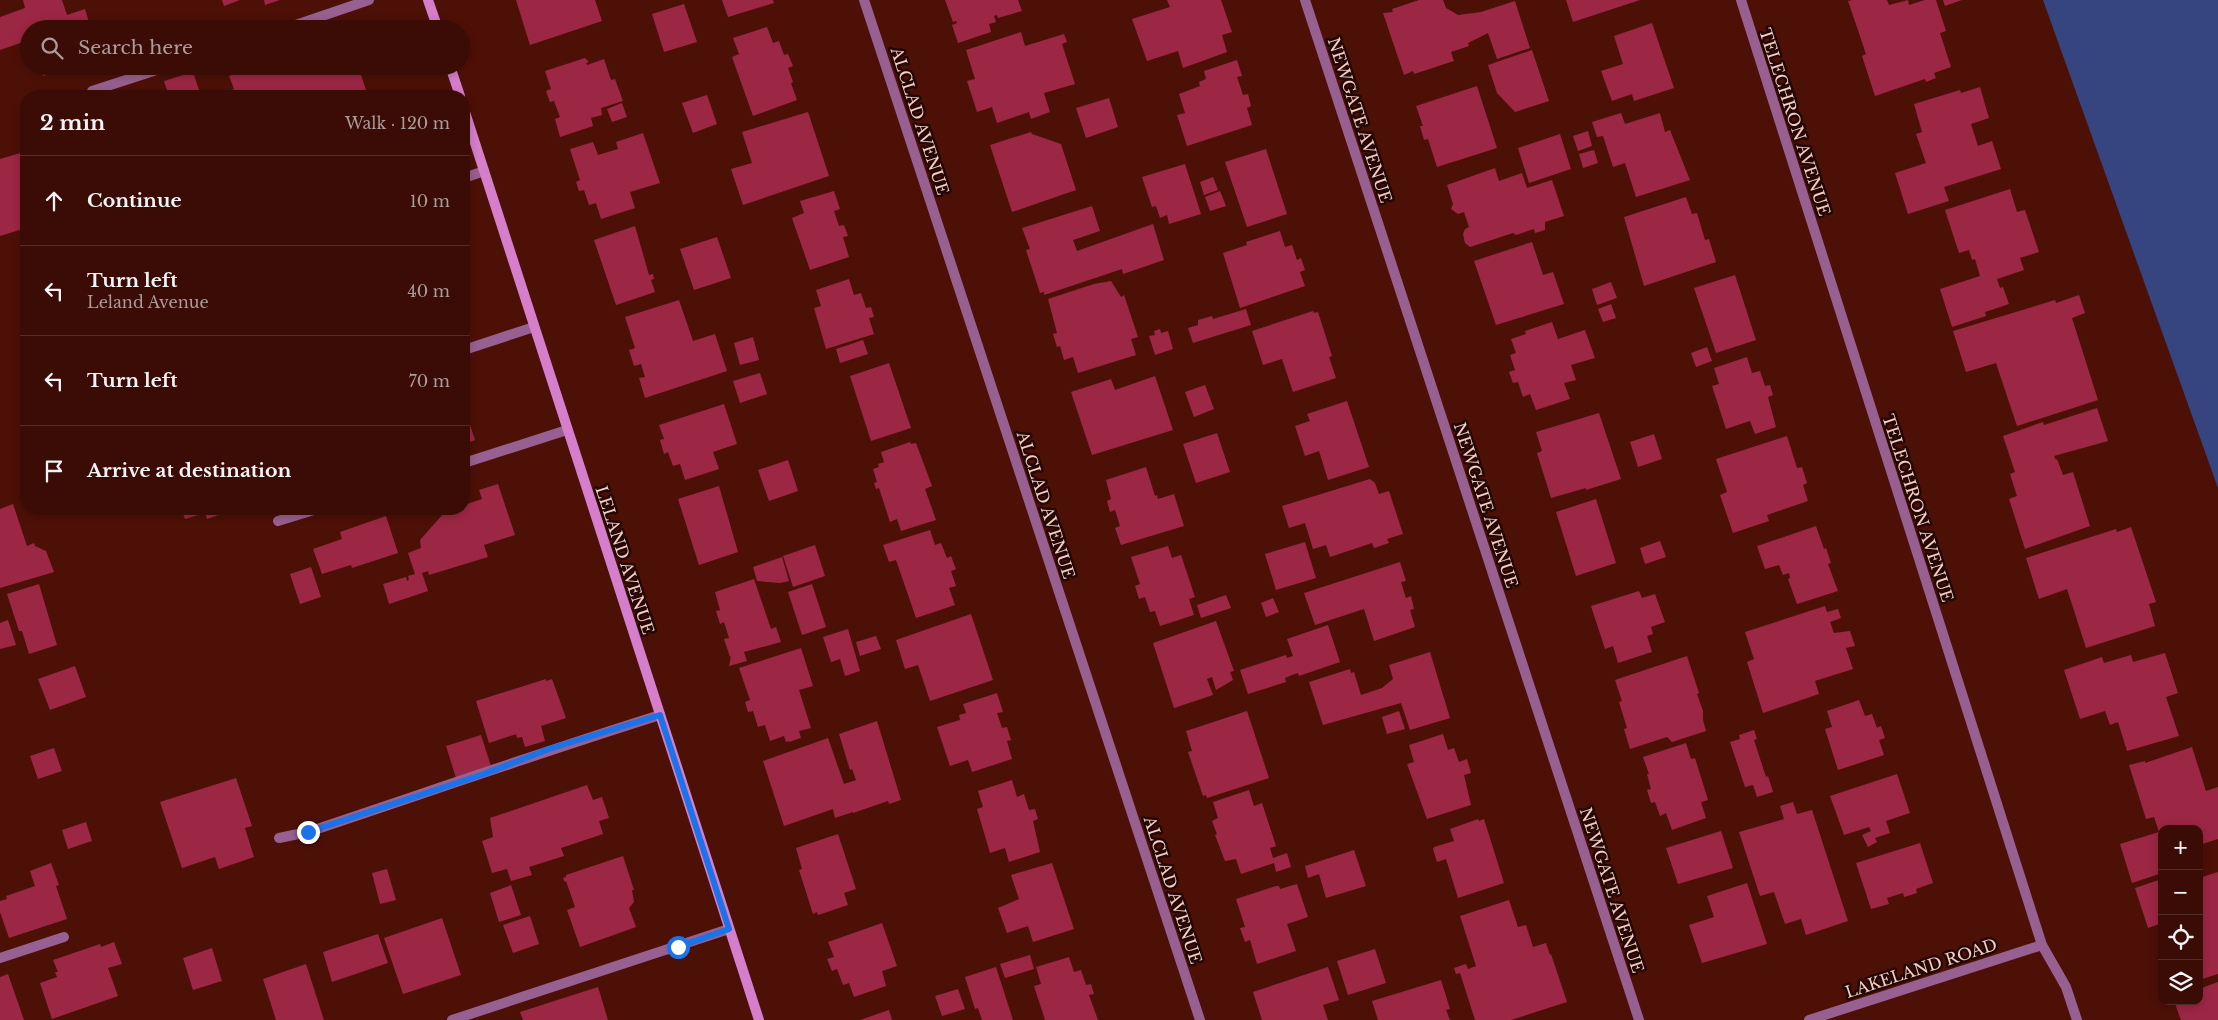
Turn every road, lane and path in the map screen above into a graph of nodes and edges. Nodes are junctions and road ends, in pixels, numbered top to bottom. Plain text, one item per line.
1 (369, 0) edge
2 (428, 0) edge
3 (864, 0) edge
4 (1305, 0) edge
5 (1741, 0) edge
6 (310, 20) edge
7 (435, 20) edge
8 (142, 75) edge
9 (453, 75) edge
10 (95, 90) edge
11 (458, 90) edge
12 (470, 128) edge
13 (484, 171) junction
14 (470, 176) edge
15 (534, 327) junction
16 (470, 348) edge
17 (567, 430) junction
18 (470, 460) edge
19 (298, 515) edge
20 (278, 521) dead end
21 (660, 715) junction
22 (279, 838) dead end
23 (729, 929) junction
24 (64, 937) dead end
25 (2042, 945) junction
26 (0, 958) edge
27 (452, 1020) edge
28 (759, 1020) edge
29 (1200, 1020) edge
30 (1639, 1020) edge
31 (1809, 1020) edge
32 (2076, 1020) edge

1 - 6 street
2 - 7 street
3 - 29 street, ALCLAD AVENUE
4 - 30 street, NEWGATE AVENUE
5 - 25 street, TELECHRON AVENUE
8 - 10 street
9 - 11 street
12 - 13 street, LELAND AVENUE
13 - 14 street
13 - 15 street, LELAND AVENUE
15 - 16 street
15 - 17 street, LELAND AVENUE
17 - 18 street
17 - 21 street, LELAND AVENUE
19 - 20 street
21 - 22 street
21 - 23 street, LELAND AVENUE
23 - 27 street
23 - 28 street, LELAND AVENUE
24 - 26 street
25 - 31 street, LAKELAND ROAD
25 - 32 street, TELECHRON AVENUE

